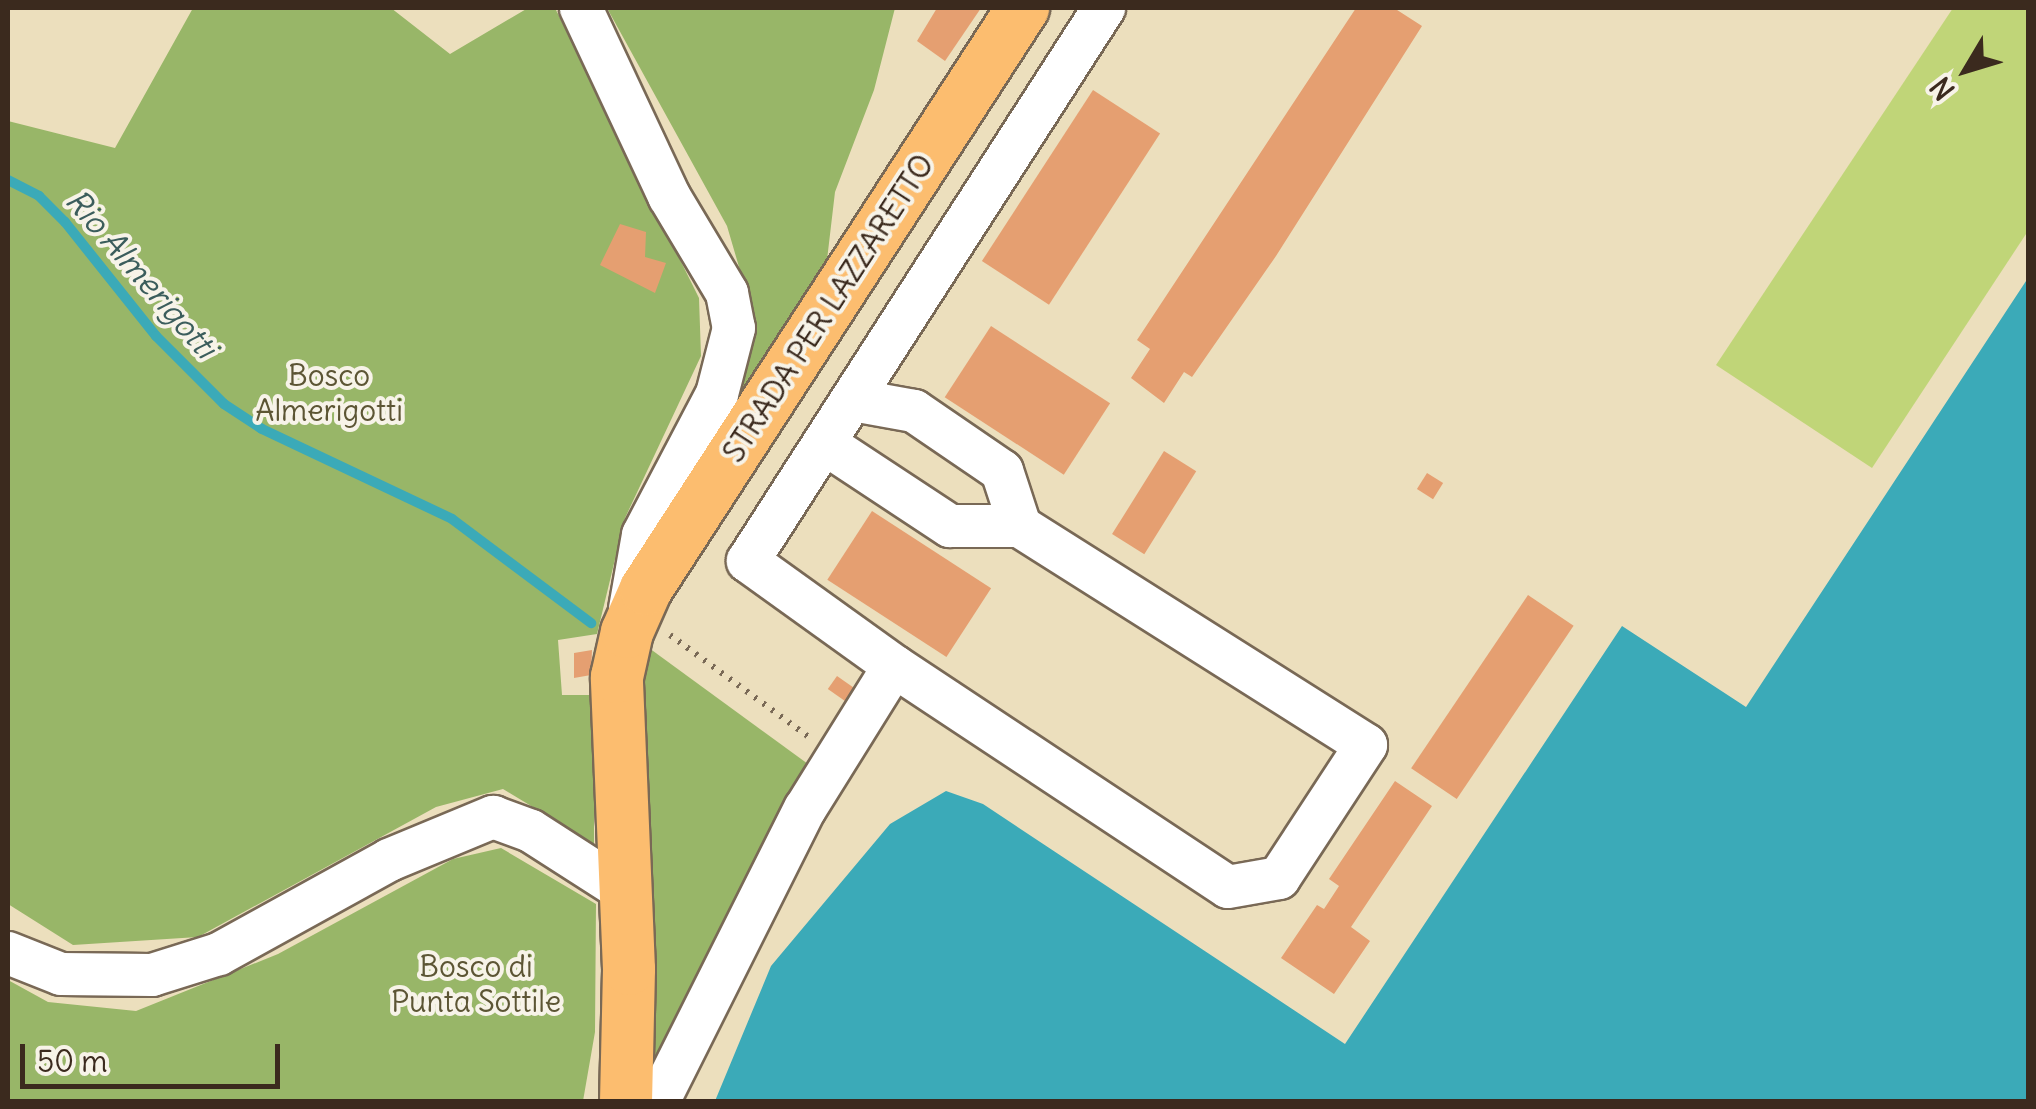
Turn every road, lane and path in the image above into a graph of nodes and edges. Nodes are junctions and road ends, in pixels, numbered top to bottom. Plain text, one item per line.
1 (582, 8) edge
2 (1022, 8) edge
3 (1104, 8) edge
4 (853, 400) junction
5 (824, 443) junction
6 (1020, 526) junction
7 (632, 621) junction
8 (894, 666) junction
9 (843, 747) junction
10 (624, 890) junction
11 (8, 953) edge
12 (626, 1102) edge
13 (658, 1102) edge

1 - 7 street
2 - 7 main road, STRADA PER LAZZARETTO
3 - 4 street
4 - 5 street
4 - 6 street
5 - 6 street
5 - 8 street
6 - 8 street
7 - 9 path
7 - 10 main road, STRADA PER LAZZARETTO
8 - 9 street
9 - 13 street
10 - 11 street
10 - 12 main road, STRADA PER LAZZARETTO

